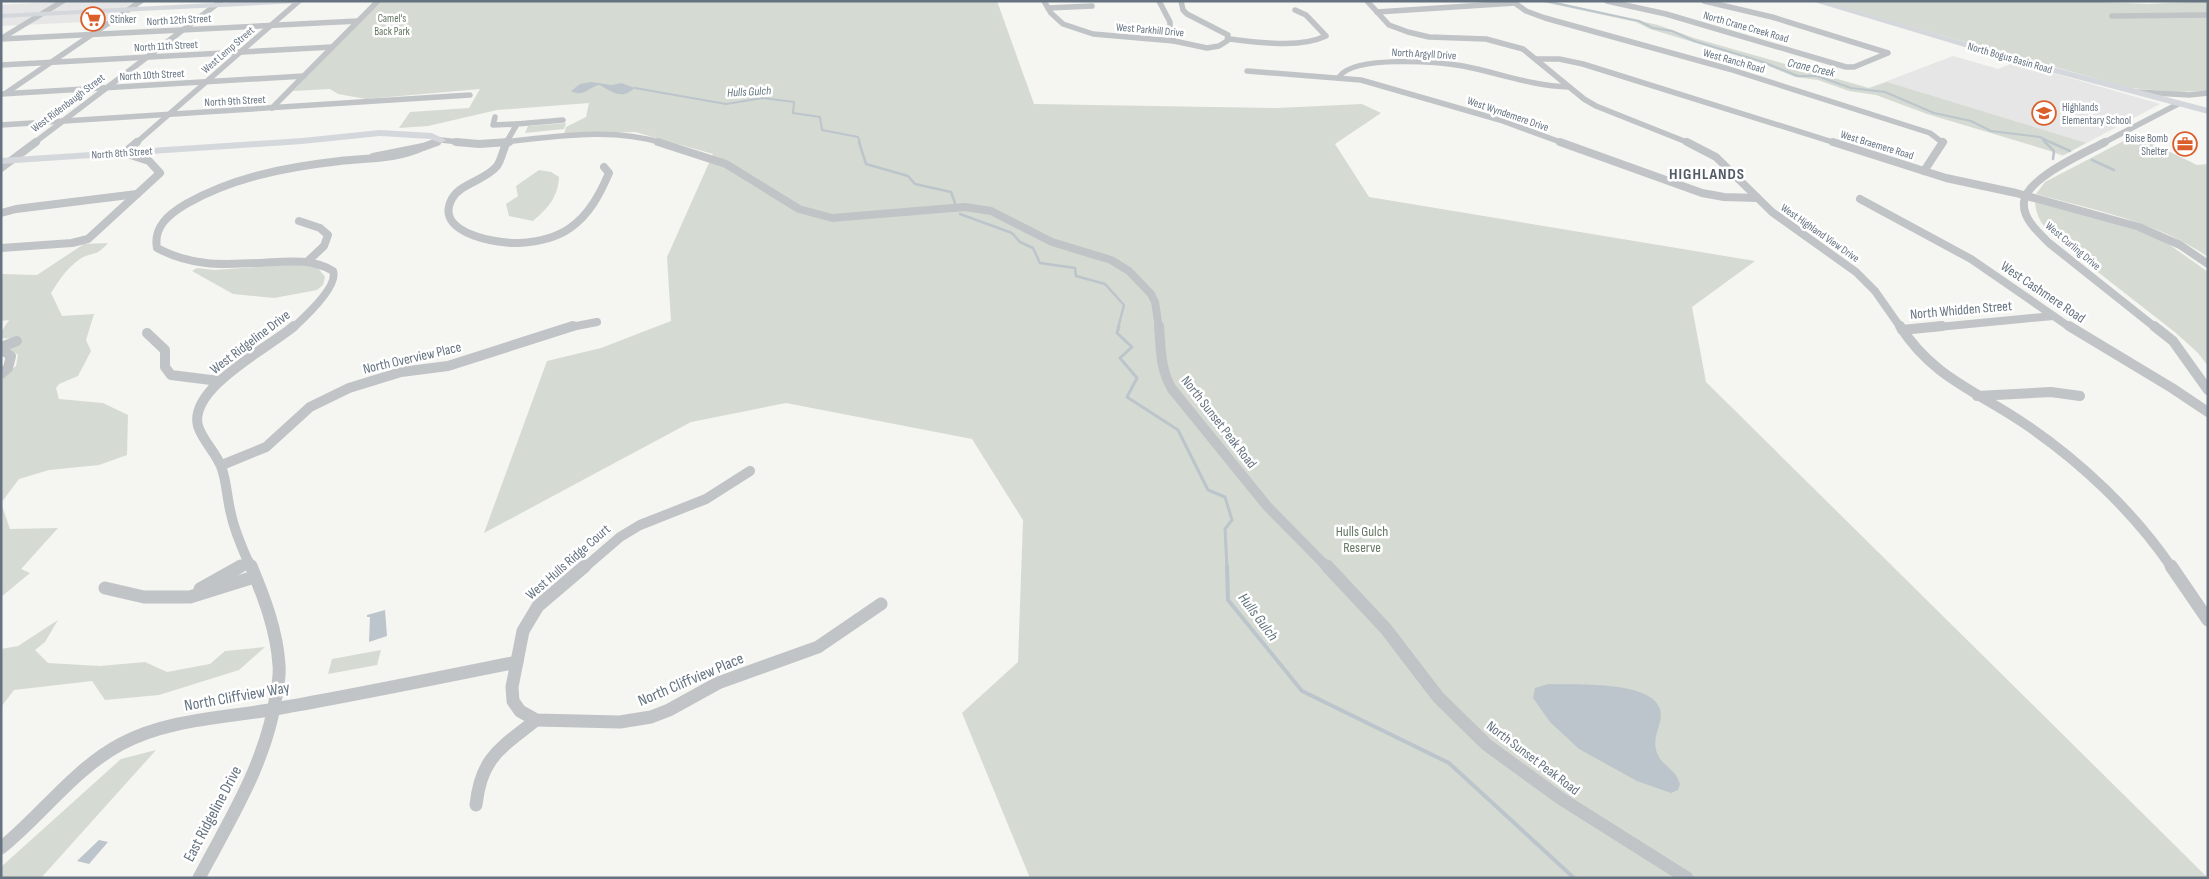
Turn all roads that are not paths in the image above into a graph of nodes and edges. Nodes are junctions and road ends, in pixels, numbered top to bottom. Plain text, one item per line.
1 (63, 1) edge
2 (141, 1) edge
3 (299, 1) edge
4 (378, 1) edge
5 (1044, 1) edge
6 (1159, 1) edge
7 (1181, 1) edge
8 (1367, 1) edge
9 (1444, 1) edge
10 (1607, 1) edge
11 (1704, 1) edge
12 (1814, 1) edge
13 (1514, 2) edge
14 (218, 3) edge
15 (1723, 3) edge
16 (1092, 6) dead end
17 (1450, 7) junction
18 (1048, 8) junction
19 (129, 10) junction
20 (1294, 10) dead end
21 (1377, 12) junction
22 (43, 14) junction
23 (2208, 14) edge
24 (1, 16) edge
25 (2112, 16) dead end
26 (358, 21) junction
27 (271, 26) junction
28 (183, 30) junction
29 (92, 35) junction
30 (1, 39) edge
31 (1229, 39) junction
32 (1174, 41) junction
33 (332, 48) junction
34 (241, 52) junction
35 (147, 57) junction
36 (1536, 58) junction
37 (52, 62) junction
38 (1, 65) edge
39 (1247, 71) dead end
40 (304, 76) junction
41 (1340, 76) junction
42 (206, 82) junction
43 (1569, 87) junction
44 (107, 88) junction
45 (2130, 91) junction
46 (2208, 93) edge
47 (3, 94) edge
48 (470, 94) dead end
49 (2178, 104) junction
50 (272, 108) junction
51 (2208, 111) edge
52 (168, 115) junction
53 (495, 117) dead end
54 (563, 120) dead end
55 (63, 121) junction
56 (517, 124) junction
57 (1, 125) edge
58 (438, 139) junction
59 (508, 142) junction
60 (124, 153) junction
61 (6, 160) edge
62 (604, 167) dead end
63 (1, 168) edge
64 (1924, 172) junction
65 (137, 194) junction
66 (2024, 196) junction
67 (1757, 198) junction
68 (1860, 200) dead end
69 (1, 212) edge
70 (299, 221) dead end
71 (1, 248) edge
72 (308, 261) junction
73 (2208, 264) edge
74 (2053, 316) junction
75 (597, 322) dead end
76 (1902, 330) junction
77 (146, 333) dead end
78 (16, 341) dead end
79 (1, 348) edge
80 (1, 374) edge
81 (219, 382) junction
82 (2208, 390) edge
83 (1976, 396) junction
84 (2080, 396) dead end
85 (2208, 412) edge
86 (222, 465) junction
87 (750, 471) dead end
88 (249, 562) junction
89 (254, 577) junction
90 (217, 585) junction
91 (105, 588) dead end
92 (880, 604) dead end
93 (2208, 620) edge
94 (517, 662) junction
95 (276, 709) junction
96 (536, 720) junction
97 (476, 805) dead end
98 (1, 848) edge
99 (199, 878) edge
100 (1687, 878) edge

1 - 22 street
2 - 19 street
3 - 14 street
3 - 27 street, West Lemp Street
4 - 26 street
5 - 18 street, West Parkhill Drive
6 - 32 street
7 - 31 street, West Parkhill Drive
8 - 21 street, West Highland View Drive
9 - 17 street
10 - 15 street, North Crane Creek Road
11 - 15 street
12 - 45 street, North Bogus Basin Road
13 - 17 street
13 - 64 street, West Ranch Road
14 - 19 street
14 - 28 street, West Ridenbaugh Street
16 - 18 street
17 - 21 street
18 - 32 street, West Parkhill Drive
19 - 22 street
19 - 29 street
20 - 31 street
21 - 36 street, West Highland View Drive
22 - 24 street
22 - 30 street
23 - 25 street
26 - 27 street, North 12th Street
26 - 33 street
27 - 28 street, North 12th Street
27 - 34 street, West Lemp Street
28 - 29 street, North 12th Street
28 - 35 street, West Ridenbaugh Street
29 - 30 street, North 12th Street
29 - 37 street
31 - 32 street, West Parkhill Drive
33 - 34 street, North 11th Street
33 - 40 street
34 - 35 street, North 11th Street
34 - 42 street, West Lemp Street
35 - 37 street, North 11th Street
35 - 44 street, West Ridenbaugh Street
36 - 43 street, West Highland View Drive
36 - 64 street, West Braemere Road
37 - 38 street, North 11th Street
37 - 47 street
39 - 41 street, West Wyndemere Drive
40 - 42 street, North 10th Street
40 - 50 street
41 - 43 street, North Argyll Drive
41 - 67 street, West Wyndemere Drive
42 - 44 street, North 10th Street
42 - 52 street, West Lemp Street
43 - 67 street, West Highland View Drive
44 - 47 street, North 10th Street
44 - 55 street, West Ridenbaugh Street
45 - 46 street
45 - 49 street, North Bogus Basin Road
48 - 50 street, North 9th Street
49 - 51 street, North Bogus Basin Road
49 - 66 street
50 - 52 street, North 9th Street
52 - 55 street, North 9th Street
52 - 60 street, West Lemp Street
53 - 56 street
54 - 56 street
55 - 57 street, North 9th Street
55 - 61 street, West Ridenbaugh Street
56 - 59 street
58 - 59 street, North 8th Street
58 - 60 street, North 8th Street
58 - 72 street, West Ridgeline Drive
59 - 62 street
59 - 100 street, North Sunset Peak Road
60 - 61 street, North 8th Street
60 - 65 street
61 - 63 street, West Ridenbaugh Street
64 - 66 street, West Braemere Road
65 - 69 street
65 - 71 street
66 - 73 street, West Braemere Road
66 - 82 street, West Curling Drive
67 - 76 street, West Highland View Drive
68 - 74 street, West Cashmere Road
70 - 72 street
72 - 81 street, West Ridgeline Drive
74 - 76 street, North Whidden Street
74 - 85 street, West Cashmere Road
75 - 86 street, North Overview Place
76 - 83 street, West Highland View Drive
77 - 81 street
78 - 79 street
79 - 80 street
81 - 86 street, West Ridgeline Drive
83 - 84 street
83 - 93 street, West Highland View Drive
86 - 88 street, West Ridgeline Drive
87 - 94 street, West Hulls Ridge Court
88 - 89 street, West Ridgeline Drive
88 - 90 street
89 - 90 street
89 - 95 street, West Ridgeline Drive
90 - 91 street
92 - 96 street, North Cliffview Place
94 - 95 street, North Cliffview Way
94 - 96 street
95 - 98 street, North Cliffview Way
95 - 99 street, East Ridgeline Drive
96 - 97 street

